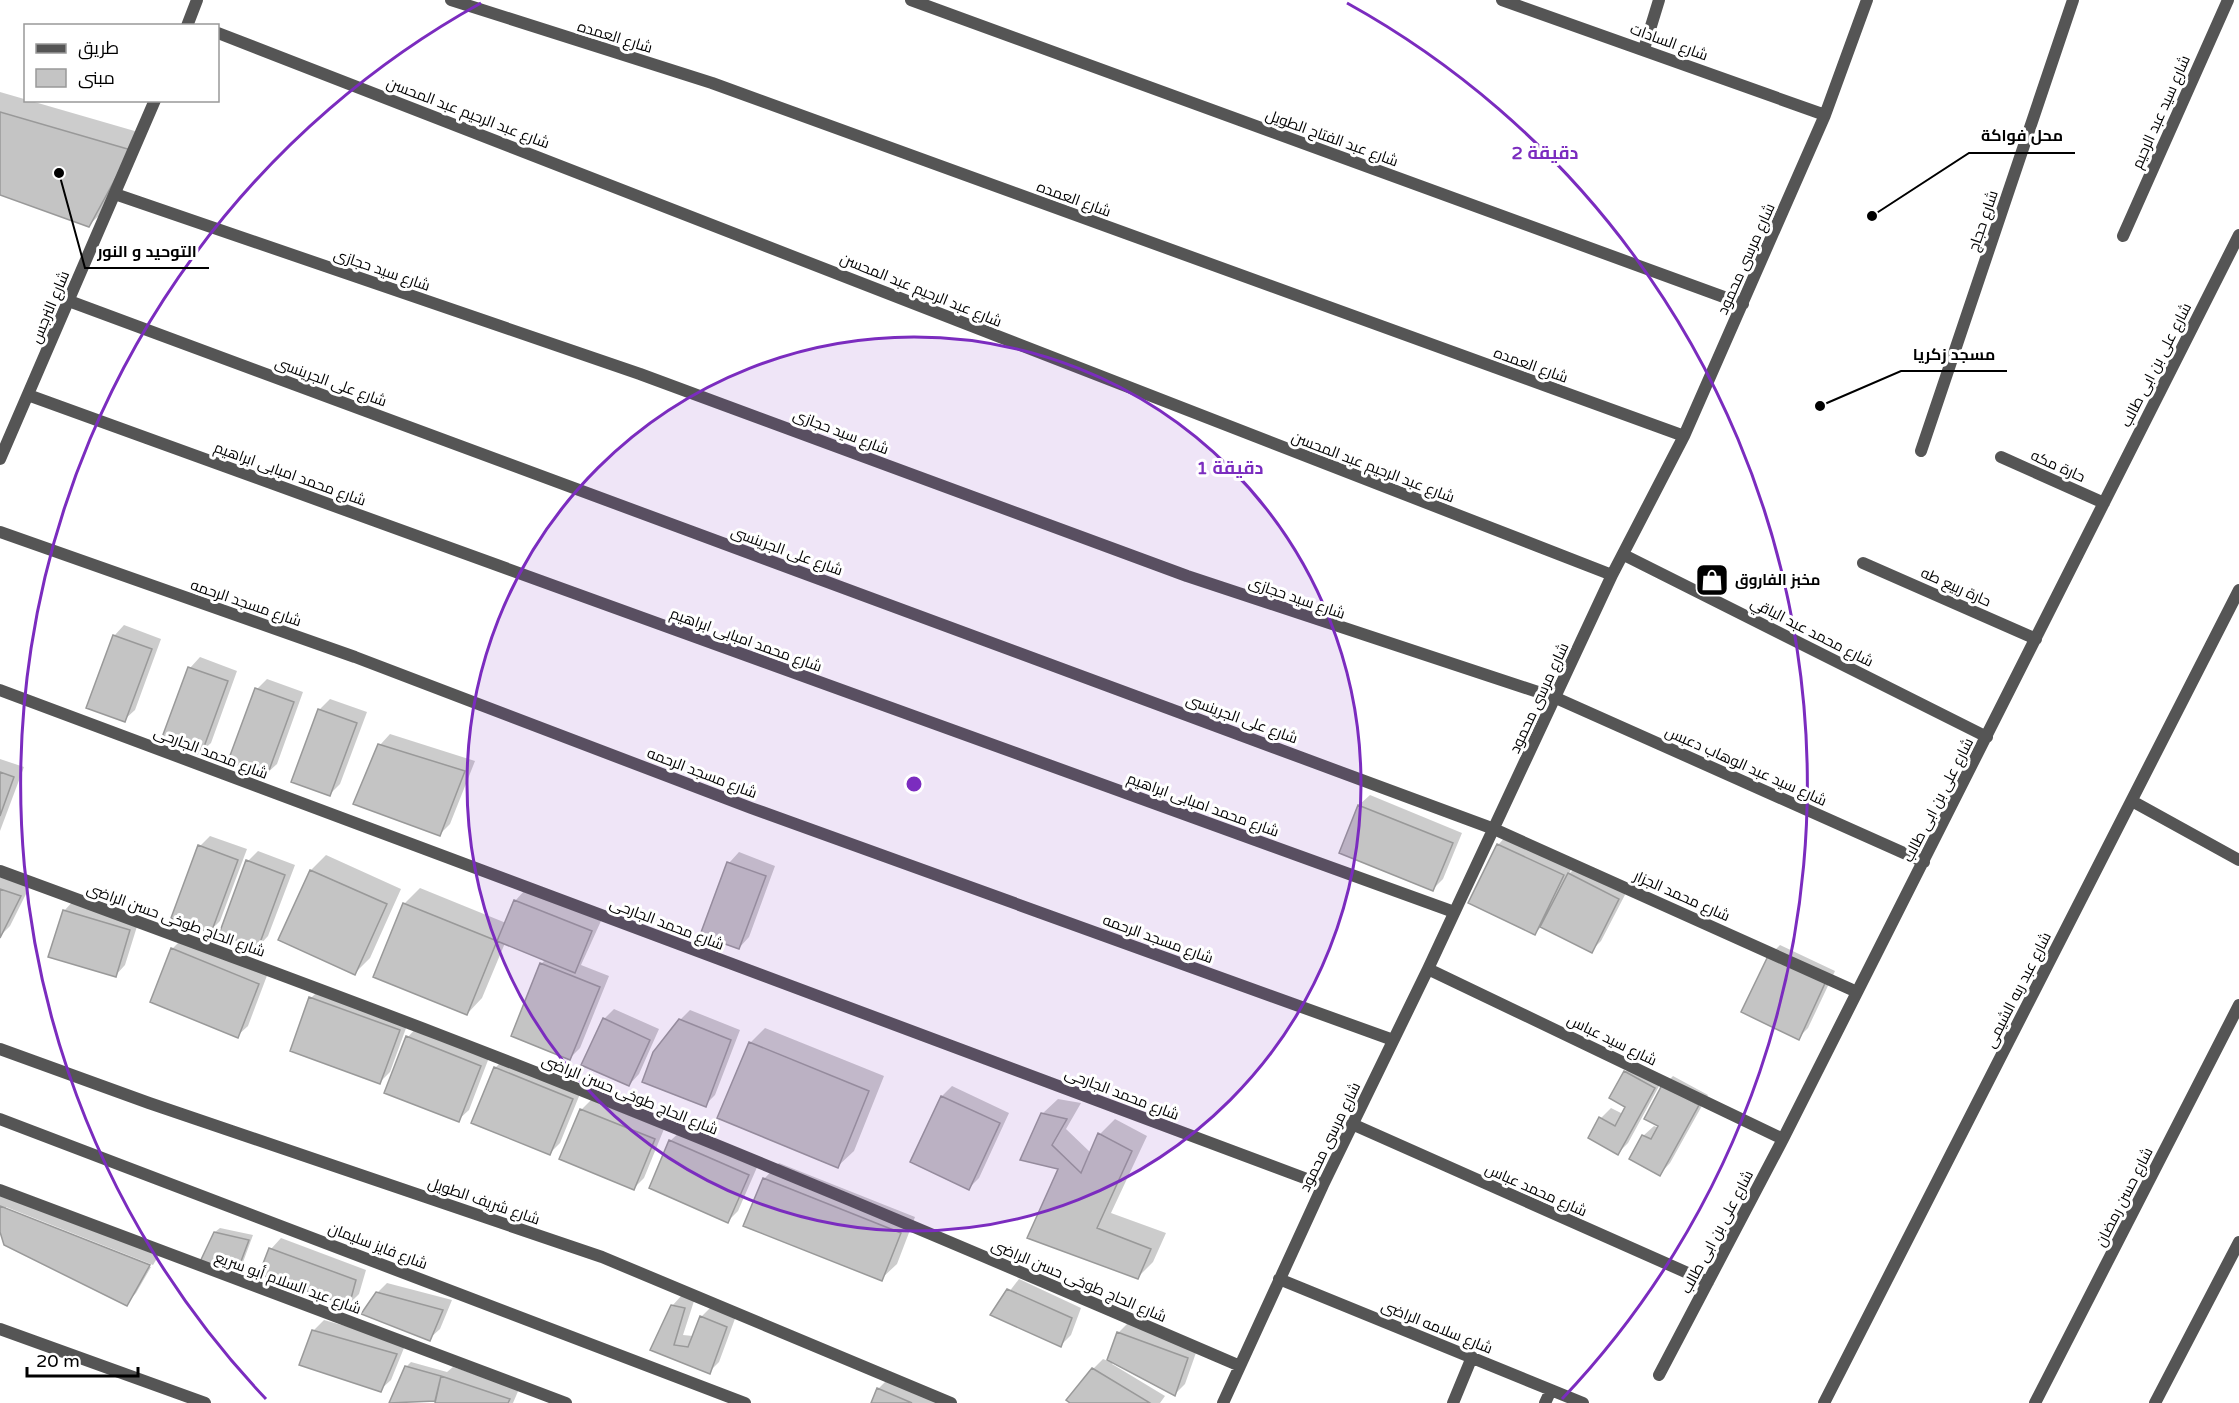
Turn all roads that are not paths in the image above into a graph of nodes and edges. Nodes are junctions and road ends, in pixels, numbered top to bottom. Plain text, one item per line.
1 (198, 0) edge
2 (451, 0) edge
3 (911, 0) edge
4 (1502, 0) edge
5 (1659, 0) edge
6 (1867, 0) edge
7 (2073, 0) edge
8 (2228, 0) edge
9 (1531, 4) edge
10 (191, 24) edge
11 (219, 33) edge
12 (1644, 49) junction
13 (154, 102) edge
14 (1825, 115) junction
15 (116, 194) junction
16 (2239, 235) edge
17 (2122, 236) dead end
18 (69, 301) junction
19 (1743, 303) junction
20 (28, 395) junction
21 (1684, 436) junction
22 (1922, 451) dead end
23 (2001, 458) dead end
24 (0, 459) edge
25 (2104, 503) junction
26 (0, 532) edge
27 (1624, 555) junction
28 (1863, 562) dead end
29 (1612, 575) junction
30 (2239, 590) edge
31 (2037, 639) junction
32 (0, 690) edge
33 (1556, 698) junction
34 (1987, 737) junction
35 (2132, 801) junction
36 (1494, 829) junction
37 (2239, 860) edge
38 (1924, 862) junction
39 (0, 871) edge
40 (1455, 912) junction
41 (1428, 969) junction
42 (1857, 992) junction
43 (2239, 1005) edge
44 (1393, 1040) junction
45 (0, 1049) edge
46 (0, 1119) edge
47 (1352, 1124) junction
48 (1783, 1139) junction
49 (1323, 1185) junction
50 (0, 1190) edge
51 (2239, 1242) edge
52 (1279, 1279) junction
53 (1708, 1282) junction
54 (0, 1329) edge
55 (1472, 1357) junction
56 (1240, 1366) junction
57 (1659, 1375) dead end
58 (1551, 1390) junction
59 (205, 1403) edge
60 (566, 1403) edge
61 (745, 1403) edge
62 (951, 1403) edge
63 (1223, 1403) edge
64 (1453, 1403) edge
65 (1545, 1403) edge
66 (1583, 1403) edge
67 (1824, 1403) edge
68 (2035, 1403) edge
69 (2155, 1403) edge

1 - 10 street
2 - 21 street, شارع العمده
3 - 19 street, شارع عبد الفتاح الطويل
4 - 9 street, شارع السادات
5 - 12 street
6 - 14 street, شارع مرسى محمود
7 - 22 street, شارع حجاج
8 - 17 street, شارع سيد عبد الرحيم
9 - 12 street, شارع السادات
11 - 29 street, شارع عبد الرحيم عبد المحسن
12 - 14 street, شارع السادات
13 - 15 street, شارع النرجس
14 - 19 street, شارع مرسى محمود
15 - 18 street, شارع النرجس
15 - 33 street, شارع سيد حجازى
16 - 25 street, شارع على بن ابى طالب
18 - 20 street, شارع النرجس
18 - 36 street, شارع على الجرينسى
19 - 21 street, شارع مرسى محمود
20 - 24 street, شارع النرجس
20 - 40 street, شارع محمد امبابى ابراهيم
21 - 27 street, شارع مرسى محمود
23 - 25 street, حارة مكه
25 - 31 street, شارع على بن ابى طالب
26 - 44 street, شارع مسجد الرحمه
27 - 29 street, شارع مرسى محمود
27 - 34 street, شارع محمد عبد الباقي
28 - 31 street, حارة ربيع طه
29 - 33 street, شارع مرسى محمود
30 - 35 street, شارع عبد ربه الشيمى
31 - 34 street, شارع على بن ابى طالب
32 - 49 street, شارع محمد الجارحى
33 - 36 street, شارع مرسى محمود
33 - 38 street, شارع سيد عبد الوهاب دعبس
34 - 38 street, شارع على بن ابى طالب
35 - 37 street
35 - 67 street, شارع عبد ربه الشيمى
36 - 40 street, شارع مرسى محمود
36 - 42 street, شارع محمد الجزار
38 - 42 street, شارع على بن ابى طالب
39 - 56 street, شارع الحاج طوخى حسن الراضى
40 - 41 street, شارع مرسى محمود
41 - 44 street, شارع مرسى محمود
41 - 48 street, شارع سيد عباس
42 - 48 street, شارع على بن ابى طالب
43 - 68 street, شارع حسن رمضان
44 - 47 street, شارع مرسى محمود
45 - 62 street, شارع شريف الطويل
46 - 61 street, شارع فايز سليمان
47 - 49 street, شارع مرسى محمود
47 - 53 street, شارع محمد عباس
48 - 53 street, شارع على بن ابى طالب
49 - 52 street, شارع مرسى محمود
50 - 60 street, شارع عبد السلام أبو سريع
51 - 69 street
52 - 55 street, شارع سلامه الراضى
52 - 56 street, شارع مرسى محمود
53 - 57 street, شارع على بن ابى طالب
54 - 59 street
55 - 58 street, شارع سلامه الراضى
55 - 64 street
56 - 63 street, شارع مرسى محمود
58 - 65 street
58 - 66 street, شارع سلامه الراضى

